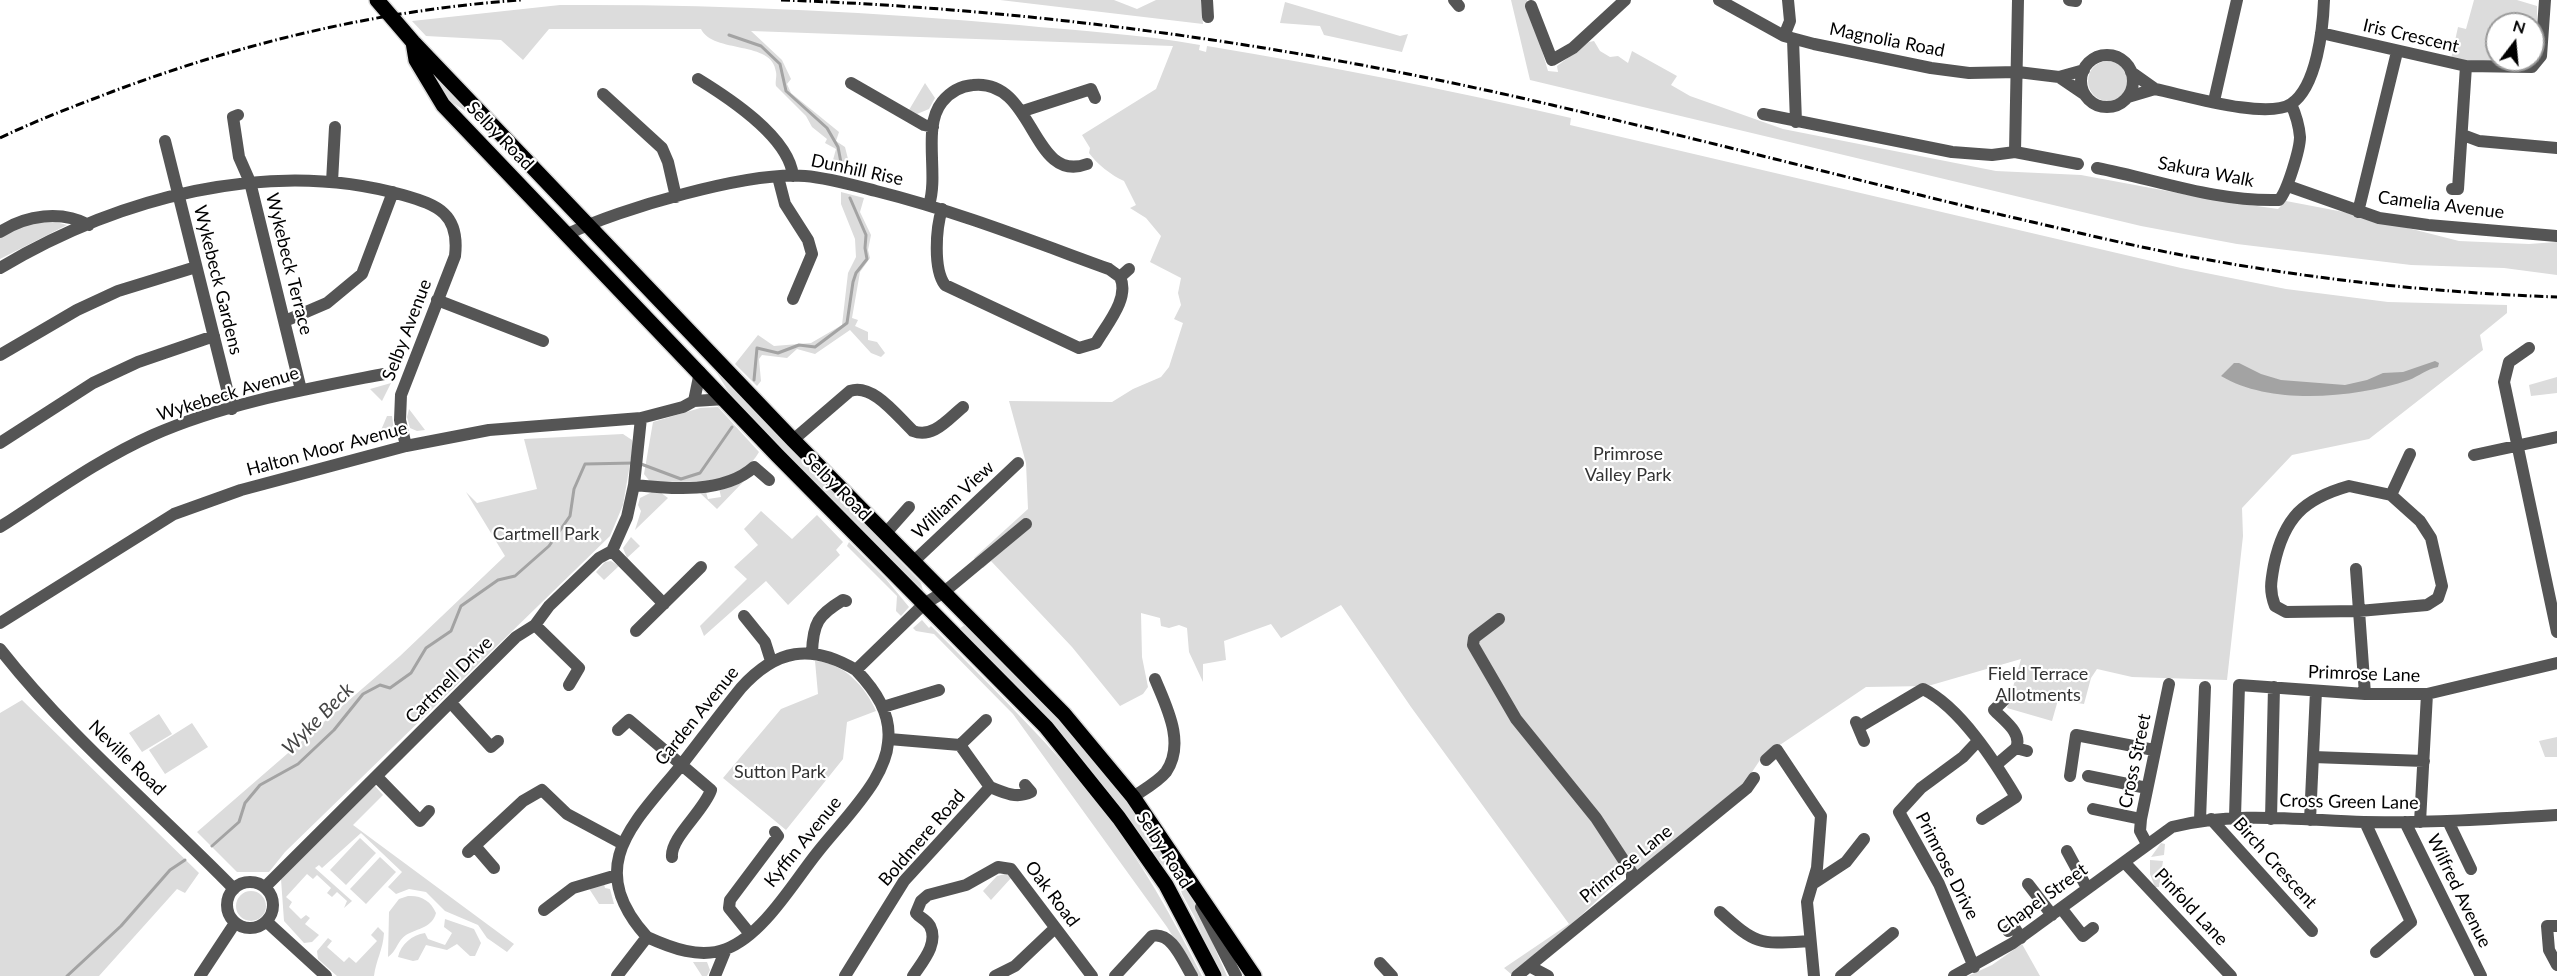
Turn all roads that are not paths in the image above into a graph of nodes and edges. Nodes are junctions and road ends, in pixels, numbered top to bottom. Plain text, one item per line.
1 (377, 0) edge
2 (1207, 0) edge
3 (1625, 0) edge
4 (1719, 0) edge
5 (1788, 0) edge
6 (2018, 0) edge
7 (2236, 0) edge
8 (2324, 0) edge
9 (2545, 0) edge
10 (1531, 6) dead end
11 (1208, 17) dead end
12 (2321, 33) junction
13 (1788, 37) junction
14 (413, 42) junction
15 (2397, 52) junction
16 (2466, 66) junction
17 (2084, 70) junction
18 (2018, 72) junction
19 (2131, 72) junction
20 (2059, 77) junction
21 (698, 79) dead end
22 (851, 83) dead end
23 (2155, 89) junction
24 (603, 94) dead end
25 (2085, 95) junction
26 (2128, 97) junction
27 (1095, 98) dead end
28 (2214, 101) junction
29 (2291, 104) junction
30 (1023, 111) junction
31 (1763, 114) dead end
32 (238, 116) dead end
33 (1797, 122) junction
34 (335, 127) dead end
35 (933, 127) junction
36 (2463, 135) junction
37 (165, 141) dead end
38 (2557, 148) edge
39 (2015, 152) junction
40 (1087, 164) dead end
41 (2078, 164) dead end
42 (2097, 168) dead end
43 (793, 176) junction
44 (778, 177) junction
45 (250, 182) junction
46 (332, 182) junction
47 (2288, 186) junction
48 (2452, 189) dead end
49 (393, 192) junction
50 (178, 195) junction
51 (676, 197) junction
52 (936, 207) junction
53 (2358, 212) junction
54 (588, 224) junction
55 (89, 225) junction
56 (0, 232) edge
57 (568, 234) junction
58 (2557, 236) edge
59 (196, 267) junction
60 (0, 268) edge
61 (793, 299) dead end
62 (436, 300) junction
63 (285, 321) junction
64 (214, 336) junction
65 (543, 341) dead end
66 (2529, 348) dead end
67 (0, 355) edge
68 (700, 372) junction
69 (384, 374) dead end
70 (301, 390) junction
71 (725, 399) junction
72 (694, 401) junction
73 (963, 407) dead end
74 (232, 409) junction
75 (641, 418) junction
76 (2557, 437) edge
77 (793, 440) junction
78 (0, 443) edge
79 (406, 446) junction
80 (2518, 446) junction
81 (2410, 454) dead end
82 (2474, 455) dead end
83 (1018, 463) dead end
84 (635, 479) junction
85 (770, 480) dead end
86 (2391, 495) junction
87 (909, 507) dead end
88 (1026, 524) dead end
89 (0, 527) edge
90 (885, 534) junction
91 (612, 551) junction
92 (913, 562) junction
93 (701, 567) dead end
94 (2356, 569) dead end
95 (944, 592) junction
96 (846, 601) dead end
97 (664, 604) junction
98 (924, 604) junction
99 (2359, 611) junction
100 (744, 616) dead end
101 (1499, 619) dead end
102 (0, 623) edge
103 (535, 625) junction
104 (636, 632) dead end
105 (2557, 632) edge
106 (0, 649) edge
107 (812, 653) junction
108 (771, 660) junction
109 (2557, 663) edge
110 (856, 670) junction
111 (1155, 679) dead end
112 (2169, 684) dead end
113 (569, 685) dead end
114 (2205, 687) dead end
115 (2274, 687) junction
116 (939, 690) dead end
117 (2316, 691) junction
118 (2365, 694) junction
119 (2427, 694) junction
120 (2005, 699) dead end
121 (452, 704) junction
122 (883, 707) junction
123 (986, 720) dead end
124 (618, 730) dead end
125 (889, 739) junction
126 (1864, 741) dead end
127 (1977, 742) junction
128 (960, 745) junction
129 (492, 746) dead end
130 (2154, 750) junction
131 (2313, 757) junction
132 (1766, 760) dead end
133 (2424, 761) junction
134 (1996, 765) junction
135 (680, 766) junction
136 (2070, 776) dead end
137 (2088, 776) dead end
138 (377, 777) junction
139 (1754, 778) dead end
140 (1025, 785) dead end
141 (990, 787) junction
142 (2147, 788) junction
143 (1133, 797) junction
144 (2093, 808) dead end
145 (429, 812) dead end
146 (2557, 815) edge
147 (2235, 817) junction
148 (1982, 819) dead end
149 (2141, 819) junction
150 (2206, 819) junction
151 (2271, 819) junction
152 (2310, 820) junction
153 (2448, 821) junction
154 (2365, 822) junction
155 (2405, 822) junction
156 (2420, 822) junction
157 (775, 832) dead end
158 (1864, 839) dead end
159 (621, 843) junction
160 (2147, 844) junction
161 (2067, 851) dead end
162 (672, 858) dead end
163 (2125, 863) junction
164 (494, 868) dead end
165 (2471, 869) dead end
166 (617, 875) junction
167 (1185, 876) junction
168 (1632, 880) junction
169 (2029, 880) dead end
170 (1814, 883) junction
171 (265, 887) junction
172 (2087, 888) junction
173 (234, 889) junction
174 (1198, 901) junction
175 (544, 910) dead end
176 (2056, 911) junction
177 (1720, 912) dead end
178 (267, 922) junction
179 (235, 923) junction
180 (2557, 926) edge
181 (1054, 928) junction
182 (2093, 928) dead end
183 (2008, 931) dead end
184 (2312, 932) dead end
185 (1893, 933) dead end
186 (750, 934) junction
187 (647, 938) junction
188 (2020, 938) junction
189 (1810, 941) junction
190 (1221, 948) junction
191 (726, 949) junction
192 (2376, 952) dead end
193 (1380, 963) dead end
194 (2557, 965) edge
195 (1531, 966) junction
196 (1974, 967) junction
197 (200, 976) edge
198 (326, 976) edge
199 (617, 976) edge
200 (715, 976) edge
201 (845, 976) edge
202 (913, 976) edge
203 (995, 976) edge
204 (1092, 976) edge
205 (1115, 976) edge
206 (1192, 976) edge
207 (1214, 976) edge
208 (1230, 976) edge
209 (1236, 976) edge
210 (1243, 976) edge
211 (1254, 976) edge
212 (1392, 976) edge
213 (1517, 976) edge
214 (1548, 976) edge
215 (1814, 976) edge
216 (1840, 976) edge
217 (1954, 976) edge
218 (2231, 976) edge
219 (2481, 976) edge

1 - 14 main road, Selby Road
2 - 11 street
3 - 10 street
4 - 13 street, Magnolia Road
5 - 13 street
6 - 18 street
7 - 28 street
8 - 12 street
9 - 16 street, Iris Crescent
12 - 15 street, Iris Crescent
12 - 29 street
13 - 18 street, Magnolia Road
13 - 33 street
14 - 54 main road, Selby Road
14 - 57 main road, Selby Road
15 - 16 street, Iris Crescent
15 - 53 street
16 - 36 street
17 - 19 street, Magnolia Road
17 - 20 street, Magnolia Road
17 - 25 street
18 - 20 street, Magnolia Road
18 - 39 street
19 - 23 street, Magnolia Road
19 - 26 street
20 - 25 street, Magnolia Road
21 - 43 street
22 - 35 street
23 - 26 street, Magnolia Road
23 - 28 street, Magnolia Road
24 - 51 street
25 - 26 street, Magnolia Road
27 - 30 street
28 - 29 street, Magnolia Road
29 - 47 street
30 - 35 street
30 - 40 street
31 - 33 street
32 - 45 street, Wykebeck Terrace
33 - 39 street
34 - 46 street
35 - 52 street
36 - 38 street
36 - 48 street
37 - 50 street, Wykebeck Gardens
39 - 41 street
42 - 47 street, Sakura Walk
43 - 44 street, Dunhill Rise
43 - 52 street, Dunhill Rise
44 - 51 street, Dunhill Rise
44 - 61 street
45 - 46 street
45 - 50 street
45 - 63 street, Wykebeck Terrace
46 - 49 street
47 - 53 street, Camelia Avenue
49 - 62 street, Selby Avenue
49 - 63 street
50 - 55 street
50 - 59 street, Wykebeck Gardens
51 - 54 street, Dunhill Rise
52 - 52 street, Dunhill Rise
53 - 58 street, Camelia Avenue
54 - 57 street, Dunhill Rise
54 - 77 main road, Selby Road
55 - 56 street
55 - 60 street
57 - 68 main road, Selby Road
59 - 64 street, Wykebeck Gardens
59 - 67 street
62 - 65 street
62 - 79 street, Selby Avenue
63 - 70 street, Wykebeck Terrace
64 - 74 street, Wykebeck Gardens
64 - 78 street
66 - 80 street
68 - 71 main road, Selby Road
68 - 72 street
69 - 70 street, Wykebeck Avenue
70 - 74 street, Wykebeck Avenue
71 - 72 street, Halton Moor Avenue
71 - 98 main road, Selby Road
72 - 75 street, Halton Moor Avenue
73 - 77 street
74 - 89 street, Wykebeck Avenue
75 - 79 street, Halton Moor Avenue
75 - 84 street
76 - 80 street
77 - 90 main road, Selby Road
79 - 102 street, Halton Moor Avenue
80 - 82 street
80 - 105 street
81 - 86 street
83 - 92 street, William View
84 - 85 street
84 - 91 street
86 - 99 street
86 - 99 street
87 - 90 street
88 - 95 street
90 - 92 main road, Selby Road
91 - 97 street
91 - 103 street, Cartmell Drive
92 - 95 main road, Selby Road
93 - 97 street
94 - 99 street
95 - 98 street
95 - 143 main road, Selby Road
96 - 107 street
97 - 104 street
98 - 110 street
98 - 207 main road, Selby Road
99 - 118 street
100 - 108 street
101 - 168 street
103 - 113 street
103 - 121 street, Cartmell Drive
106 - 173 street, Neville Road
107 - 108 street, Carden Avenue
107 - 110 street, Carden Avenue
108 - 135 street, Carden Avenue
109 - 119 street, Primrose Lane
110 - 122 street, Kyffin Avenue
111 - 143 street
112 - 130 street, Cross Street
114 - 150 street
115 - 117 street, Primrose Lane
115 - 147 street, Primrose Lane
115 - 151 street
116 - 122 street
117 - 118 street, Primrose Lane
117 - 131 street
118 - 119 street, Primrose Lane
119 - 133 street
120 - 134 street
121 - 129 street
121 - 138 street, Cartmell Drive
122 - 125 street, Kyffin Avenue
123 - 128 street
124 - 135 street
125 - 128 street
125 - 186 street, Kyffin Avenue
126 - 127 street
127 - 134 street
127 - 196 street, Primrose Drive
128 - 141 street, Boldmere Road
130 - 136 street
130 - 142 street, Cross Street
131 - 133 street
131 - 152 street
132 - 170 street
133 - 156 street
134 - 148 street
135 - 159 street, Carden Avenue
135 - 162 street
137 - 142 street
138 - 145 street
138 - 171 street, Cartmell Drive
139 - 168 street, Primrose Lane
140 - 141 street, Boldmere Road
141 - 201 street, Boldmere Road
142 - 149 street, Cross Street
143 - 167 main road, Selby Road
144 - 149 street
146 - 153 street, Cross Green Lane
147 - 150 street, Cross Green Lane
147 - 151 street, Cross Green Lane
149 - 160 street, Cross Street
150 - 160 street, Cross Green Lane
150 - 184 street, Birch Crescent
151 - 152 street, Cross Green Lane
152 - 154 street, Cross Green Lane
153 - 156 street, Cross Green Lane
153 - 165 street
154 - 155 street, Cross Green Lane
154 - 192 street
155 - 156 street, Cross Green Lane
155 - 219 street, Wilfred Avenue
157 - 186 street
158 - 170 street
159 - 164 street
159 - 166 street, Carden Avenue
160 - 163 street, Chapel Street
161 - 172 street
163 - 172 street, Chapel Street
163 - 218 street, Pinfold Lane
166 - 175 street
166 - 187 street, Carden Avenue
167 - 174 street, Selby Road
167 - 211 main road, Selby Road
168 - 195 street, Primrose Lane
169 - 176 street
170 - 189 street
171 - 173 street
171 - 178 street
172 - 176 street, Chapel Street
173 - 179 street
174 - 190 street, Selby Road
174 - 210 street
176 - 182 street
176 - 188 street, Chapel Street
177 - 189 street
178 - 179 street
178 - 198 street
179 - 197 street
180 - 194 street
181 - 202 street, Oak Road
181 - 203 street
181 - 204 street, Oak Road
183 - 188 street
185 - 216 street
186 - 191 street, Kyffin Avenue
187 - 191 street, Kyffin Avenue
187 - 199 street
188 - 196 street, Chapel Street
189 - 215 street
190 - 208 street
190 - 209 street, Selby Road
191 - 200 street
193 - 212 street
195 - 213 street, Primrose Lane
195 - 214 street
196 - 217 street, Chapel Street
205 - 206 street

